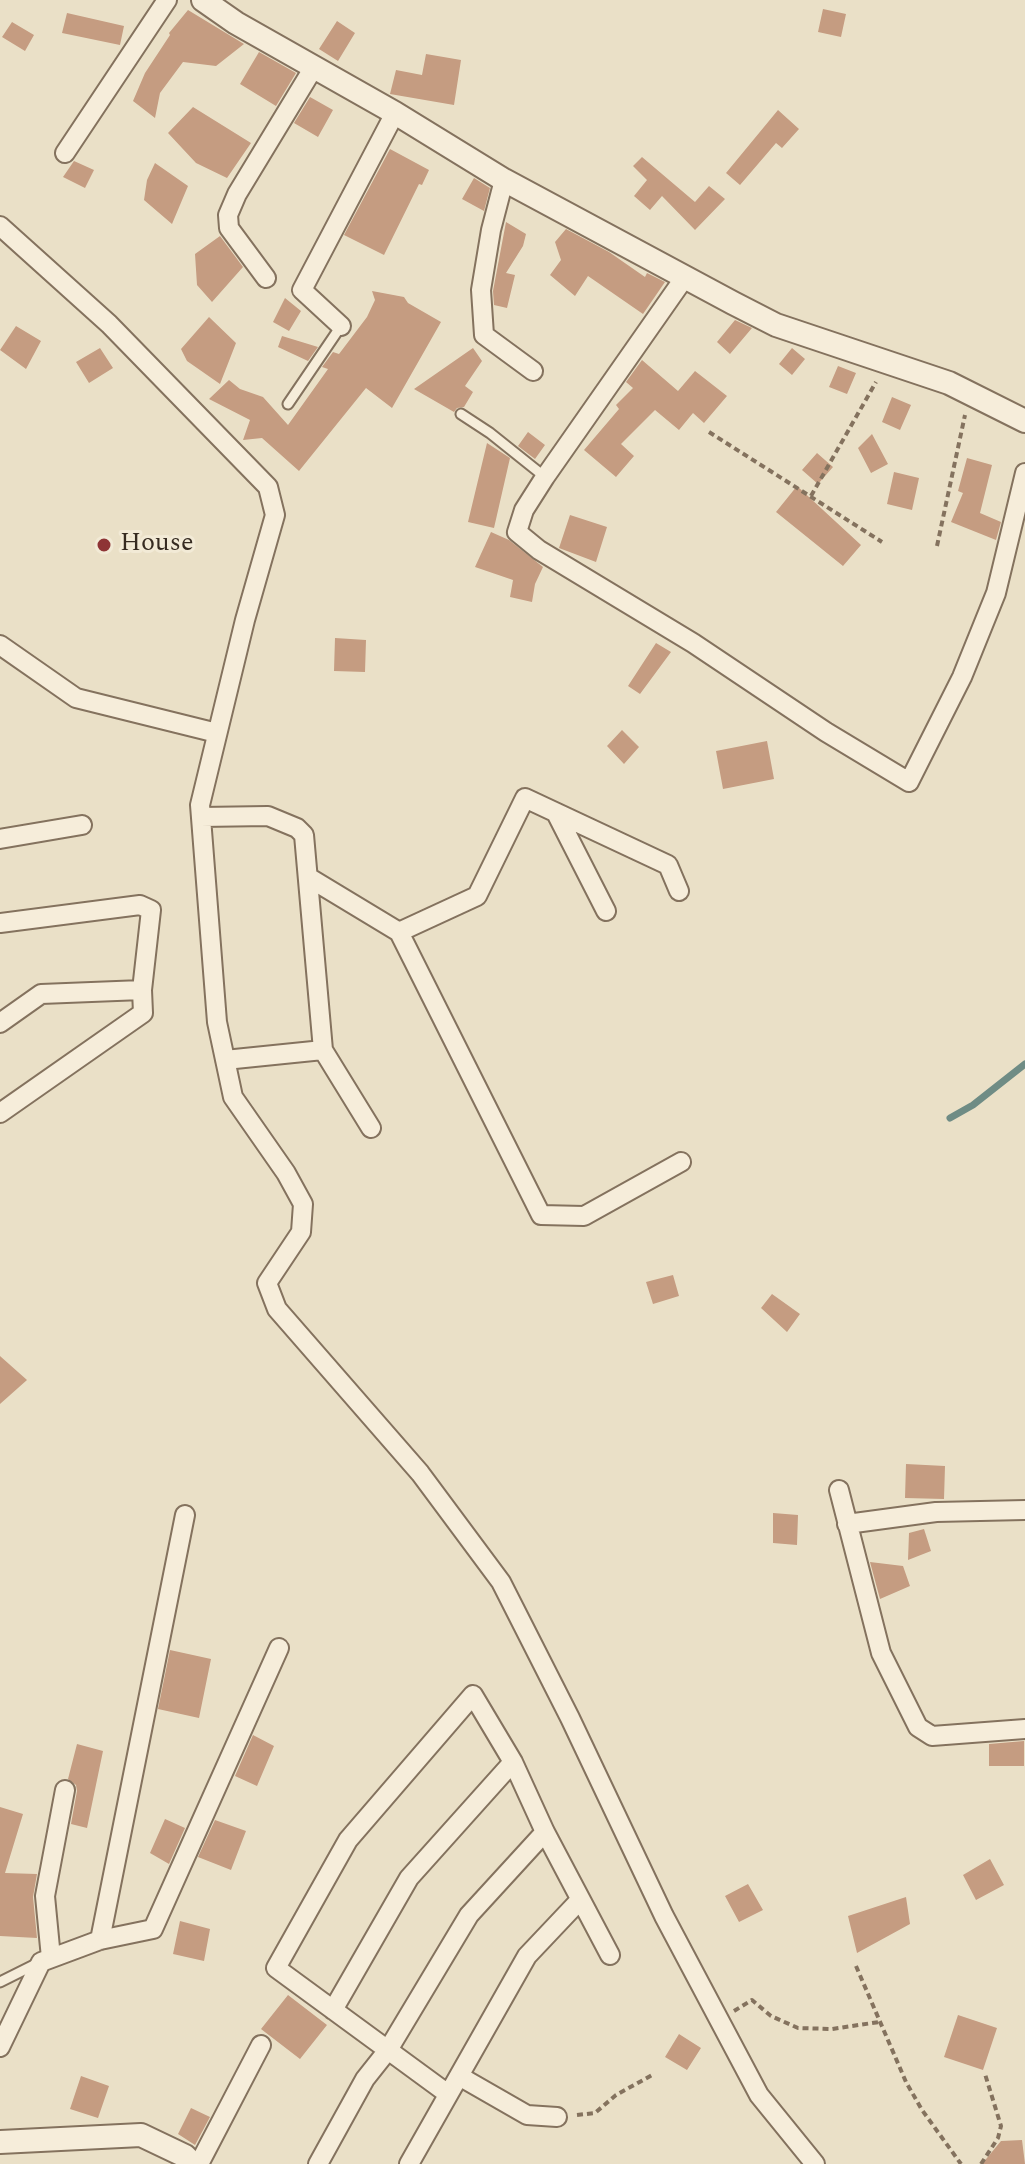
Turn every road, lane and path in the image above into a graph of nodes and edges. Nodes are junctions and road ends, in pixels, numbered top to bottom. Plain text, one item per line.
1 (167, 0) edge
2 (203, 0) edge
3 (314, 67) junction
4 (395, 113) junction
5 (65, 153) dead end
6 (504, 180) junction
7 (0, 226) edge
8 (685, 277) junction
9 (266, 278) dead end
10 (341, 326) joint
11 (887, 362) junction
12 (533, 371) dead end
13 (970, 392) junction
14 (288, 404) dead end
15 (461, 414) dead end
16 (1025, 421) edge
17 (709, 432) dead end
18 (1025, 473) edge
19 (545, 477) junction
20 (811, 496) junction
21 (882, 542) dead end
22 (937, 546) dead end
23 (0, 645) edge
24 (217, 733) junction
25 (556, 813) junction
26 (201, 817) junction
27 (82, 825) dead end
28 (0, 839) edge
29 (308, 877) junction
30 (679, 891) dead end
31 (606, 911) dead end
32 (1, 920) edge
33 (399, 932) junction
34 (142, 990) junction
35 (0, 1023) edge
36 (323, 1050) junction
37 (225, 1060) junction
38 (0, 1113) edge
39 (371, 1128) dead end
40 (681, 1162) dead end
41 (839, 1490) dead end
42 (1025, 1510) edge
43 (185, 1515) dead end
44 (847, 1524) junction
45 (279, 1648) dead end
46 (1025, 1729) edge
47 (513, 1762) junction
48 (65, 1790) dead end
49 (545, 1832) junction
50 (579, 1901) junction
51 (100, 1940) junction
52 (610, 1955) dead end
53 (46, 1960) junction
54 (856, 1966) dead end
55 (0, 1982) edge
56 (333, 2010) junction
57 (719, 2020) junction
58 (879, 2022) junction
59 (261, 2045) dead end
60 (0, 2047) edge
61 (388, 2050) junction
62 (654, 2074) dead end
63 (985, 2074) dead end
64 (459, 2076) junction
65 (448, 2094) junction
66 (557, 2117) joint
67 (0, 2142) edge
68 (196, 2164) edge
69 (318, 2164) edge
70 (409, 2164) edge
71 (815, 2164) edge
72 (961, 2164) edge
73 (981, 2164) edge

1 - 5 street
2 - 3 street
3 - 4 street
3 - 9 street
4 - 6 street
4 - 10 street
6 - 8 street
6 - 12 street
7 - 24 street
8 - 11 street
8 - 19 street
10 - 14 lane
11 - 13 street
11 - 20 path
13 - 16 street
13 - 22 path
15 - 19 lane
17 - 20 path
18 - 19 street
20 - 21 path
23 - 24 street
24 - 26 street
25 - 30 street
25 - 31 street
25 - 33 street
26 - 29 street
26 - 37 street
27 - 28 street
29 - 33 street
29 - 36 street
32 - 34 street
33 - 40 street
34 - 35 street
34 - 38 street
36 - 37 street
36 - 39 street
37 - 57 street
41 - 44 street
42 - 44 street
43 - 51 street
44 - 46 street
45 - 51 street
47 - 49 street
47 - 56 street
47 - 56 street
48 - 53 street
49 - 50 street
49 - 61 street
50 - 52 street
50 - 64 street
51 - 53 street
53 - 55 lane
53 - 60 street
54 - 58 path
56 - 61 street
57 - 58 path
57 - 71 street
58 - 72 path
59 - 68 street
61 - 65 street
61 - 69 street
62 - 66 path
63 - 73 path
64 - 65 street
64 - 66 street
65 - 70 street
67 - 68 street

